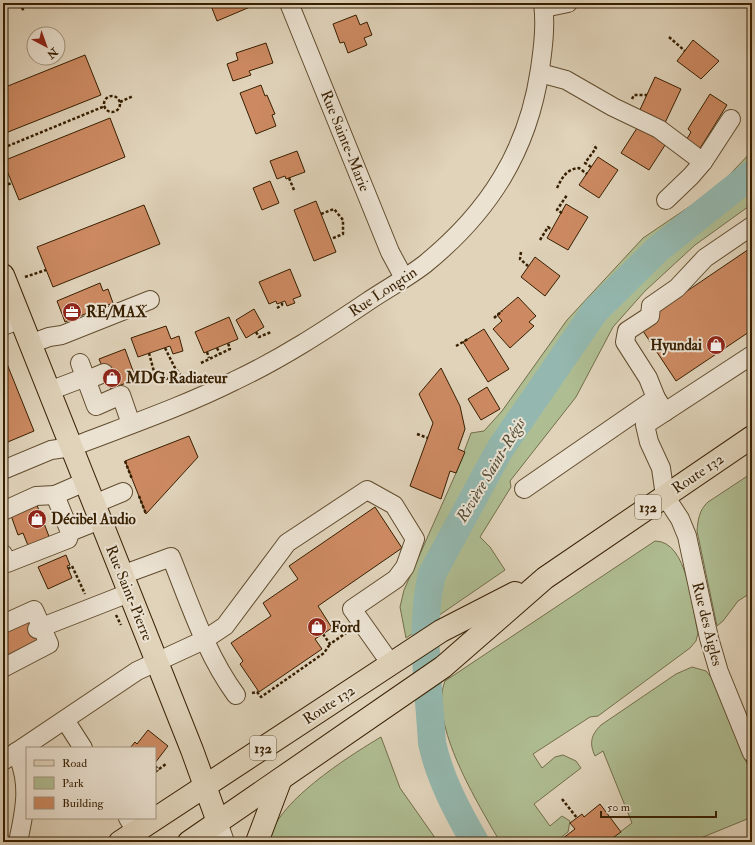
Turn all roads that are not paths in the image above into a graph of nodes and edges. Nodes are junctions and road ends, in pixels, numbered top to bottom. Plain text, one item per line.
1 (289, 3) edge
2 (568, 3) edge
3 (544, 5) edge
4 (540, 73) junction
5 (731, 119) dead end
6 (703, 162) junction
7 (666, 200) dead end
8 (752, 226) edge
9 (3, 275) edge
10 (404, 278) junction
11 (150, 300) dead end
12 (12, 323) edge
13 (30, 344) junction
14 (752, 355) edge
15 (103, 369) dead end
16 (84, 373) junction
17 (49, 391) junction
18 (660, 405) junction
19 (131, 424) junction
20 (752, 437) edge
21 (72, 447) junction
22 (3, 470) edge
23 (85, 482) junction
24 (524, 489) dead end
25 (123, 492) dead end
26 (55, 495) junction
27 (665, 496) junction
28 (3, 511) edge
29 (97, 512) junction
30 (70, 532) junction
31 (3, 554) edge
32 (545, 578) junction
33 (126, 584) junction
34 (3, 624) edge
35 (40, 628) junction
36 (204, 640) junction
37 (156, 663) junction
38 (391, 664) junction
39 (3, 668) edge
40 (236, 695) dead end
41 (65, 720) junction
42 (82, 747) edge
43 (752, 754) edge
44 (9, 756) edge
45 (280, 781) junction
46 (205, 785) junction
47 (156, 814) edge
48 (147, 819) edge
49 (128, 830) edge
50 (222, 832) edge
51 (18, 842) edge
52 (189, 842) edge
53 (257, 842) edge

1 - 10 street, Rue Sainte-Marie
2 - 3 street
3 - 4 street, Rue Longtin
4 - 6 street
4 - 10 street, Rue Longtin
5 - 6 street
6 - 7 street
8 - 18 street
9 - 12 main road, Rue Saint-Pierre
10 - 19 street, Rue Longtin
11 - 13 street
12 - 13 main road, Rue Saint-Pierre
13 - 17 main road, Rue Saint-Pierre
14 - 18 street
15 - 16 street
16 - 17 street
16 - 19 street
17 - 21 main road, Rue Saint-Pierre
18 - 24 street
18 - 27 street
19 - 21 street, Rue Longtin
20 - 27 main road, Route 132 / 132
21 - 22 street, Rue Longtin
21 - 23 main road, Rue Saint-Pierre
23 - 26 street
23 - 29 main road, Rue Saint-Pierre
25 - 29 street
26 - 28 street
26 - 30 street
27 - 32 main road, Route 132 / 132
27 - 43 street, Rue des Aigles
29 - 30 street
29 - 33 main road, Rue Saint-Pierre
30 - 31 street
32 - 38 main road, Route 132 / 132
32 - 45 main road, Route 132 / 132
33 - 35 street
33 - 36 street
33 - 37 main road, Rue Saint-Pierre
34 - 35 street
35 - 39 street
36 - 37 street
36 - 38 street
36 - 40 street
37 - 41 street
37 - 46 main road, Rue Saint-Pierre
38 - 46 main road, Route 132 / 132
41 - 42 street
41 - 44 street
44 - 51 street
45 - 50 main road, Route 132 / 132
45 - 53 main road
46 - 47 main road, Route 132 / 132
46 - 50 main road, Rue Saint-Pierre
48 - 49 main road, Route 132 / 132
50 - 52 main road, Route 132 / 132

